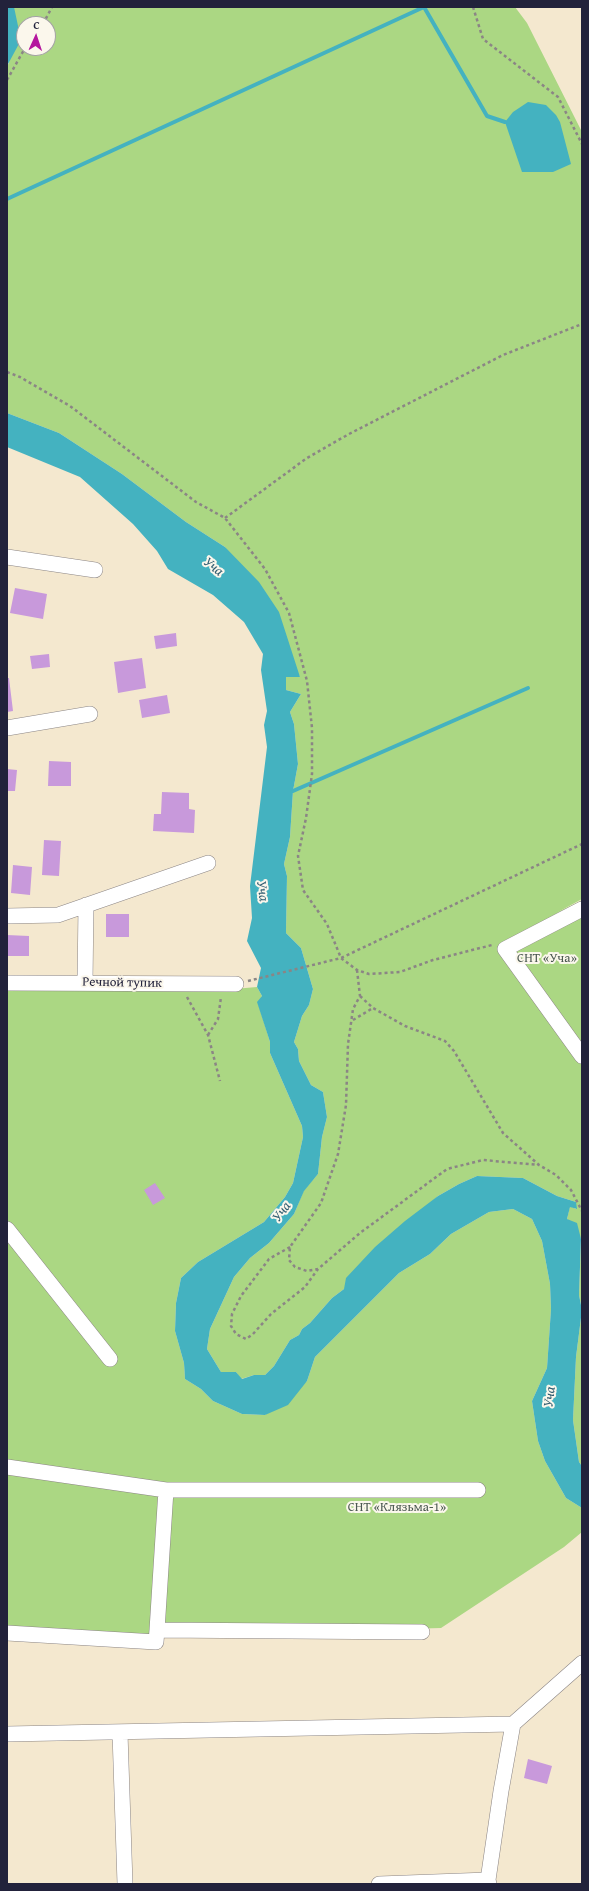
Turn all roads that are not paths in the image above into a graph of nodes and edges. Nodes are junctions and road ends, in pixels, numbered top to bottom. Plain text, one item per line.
1 (7, 557) edge
2 (95, 570) dead end
3 (90, 714) dead end
4 (7, 728) edge
5 (208, 863) dead end
6 (86, 905) junction
7 (582, 909) edge
8 (7, 916) edge
9 (7, 983) edge
10 (85, 983) junction
11 (229, 984) road end
12 (582, 1056) edge
13 (7, 1229) edge
14 (110, 1359) dead end
15 (7, 1467) edge
16 (166, 1490) junction
17 (478, 1490) dead end
18 (157, 1630) junction
19 (422, 1632) dead end
20 (7, 1633) edge
21 (582, 1663) edge
22 (514, 1724) junction
23 (120, 1733) junction
24 (7, 1734) edge
25 (489, 1882) edge
26 (125, 1884) edge
27 (379, 1884) edge

1 - 2 street
3 - 4 street
5 - 6 street
6 - 8 street
6 - 10 street
7 - 12 street
9 - 10 street, Речной тупик
10 - 11 street, Речной тупик
13 - 14 street
15 - 16 street
16 - 17 street
16 - 18 street
18 - 19 street
18 - 20 street
21 - 22 street
22 - 23 street
22 - 25 street
23 - 24 street
23 - 26 street
25 - 27 street

